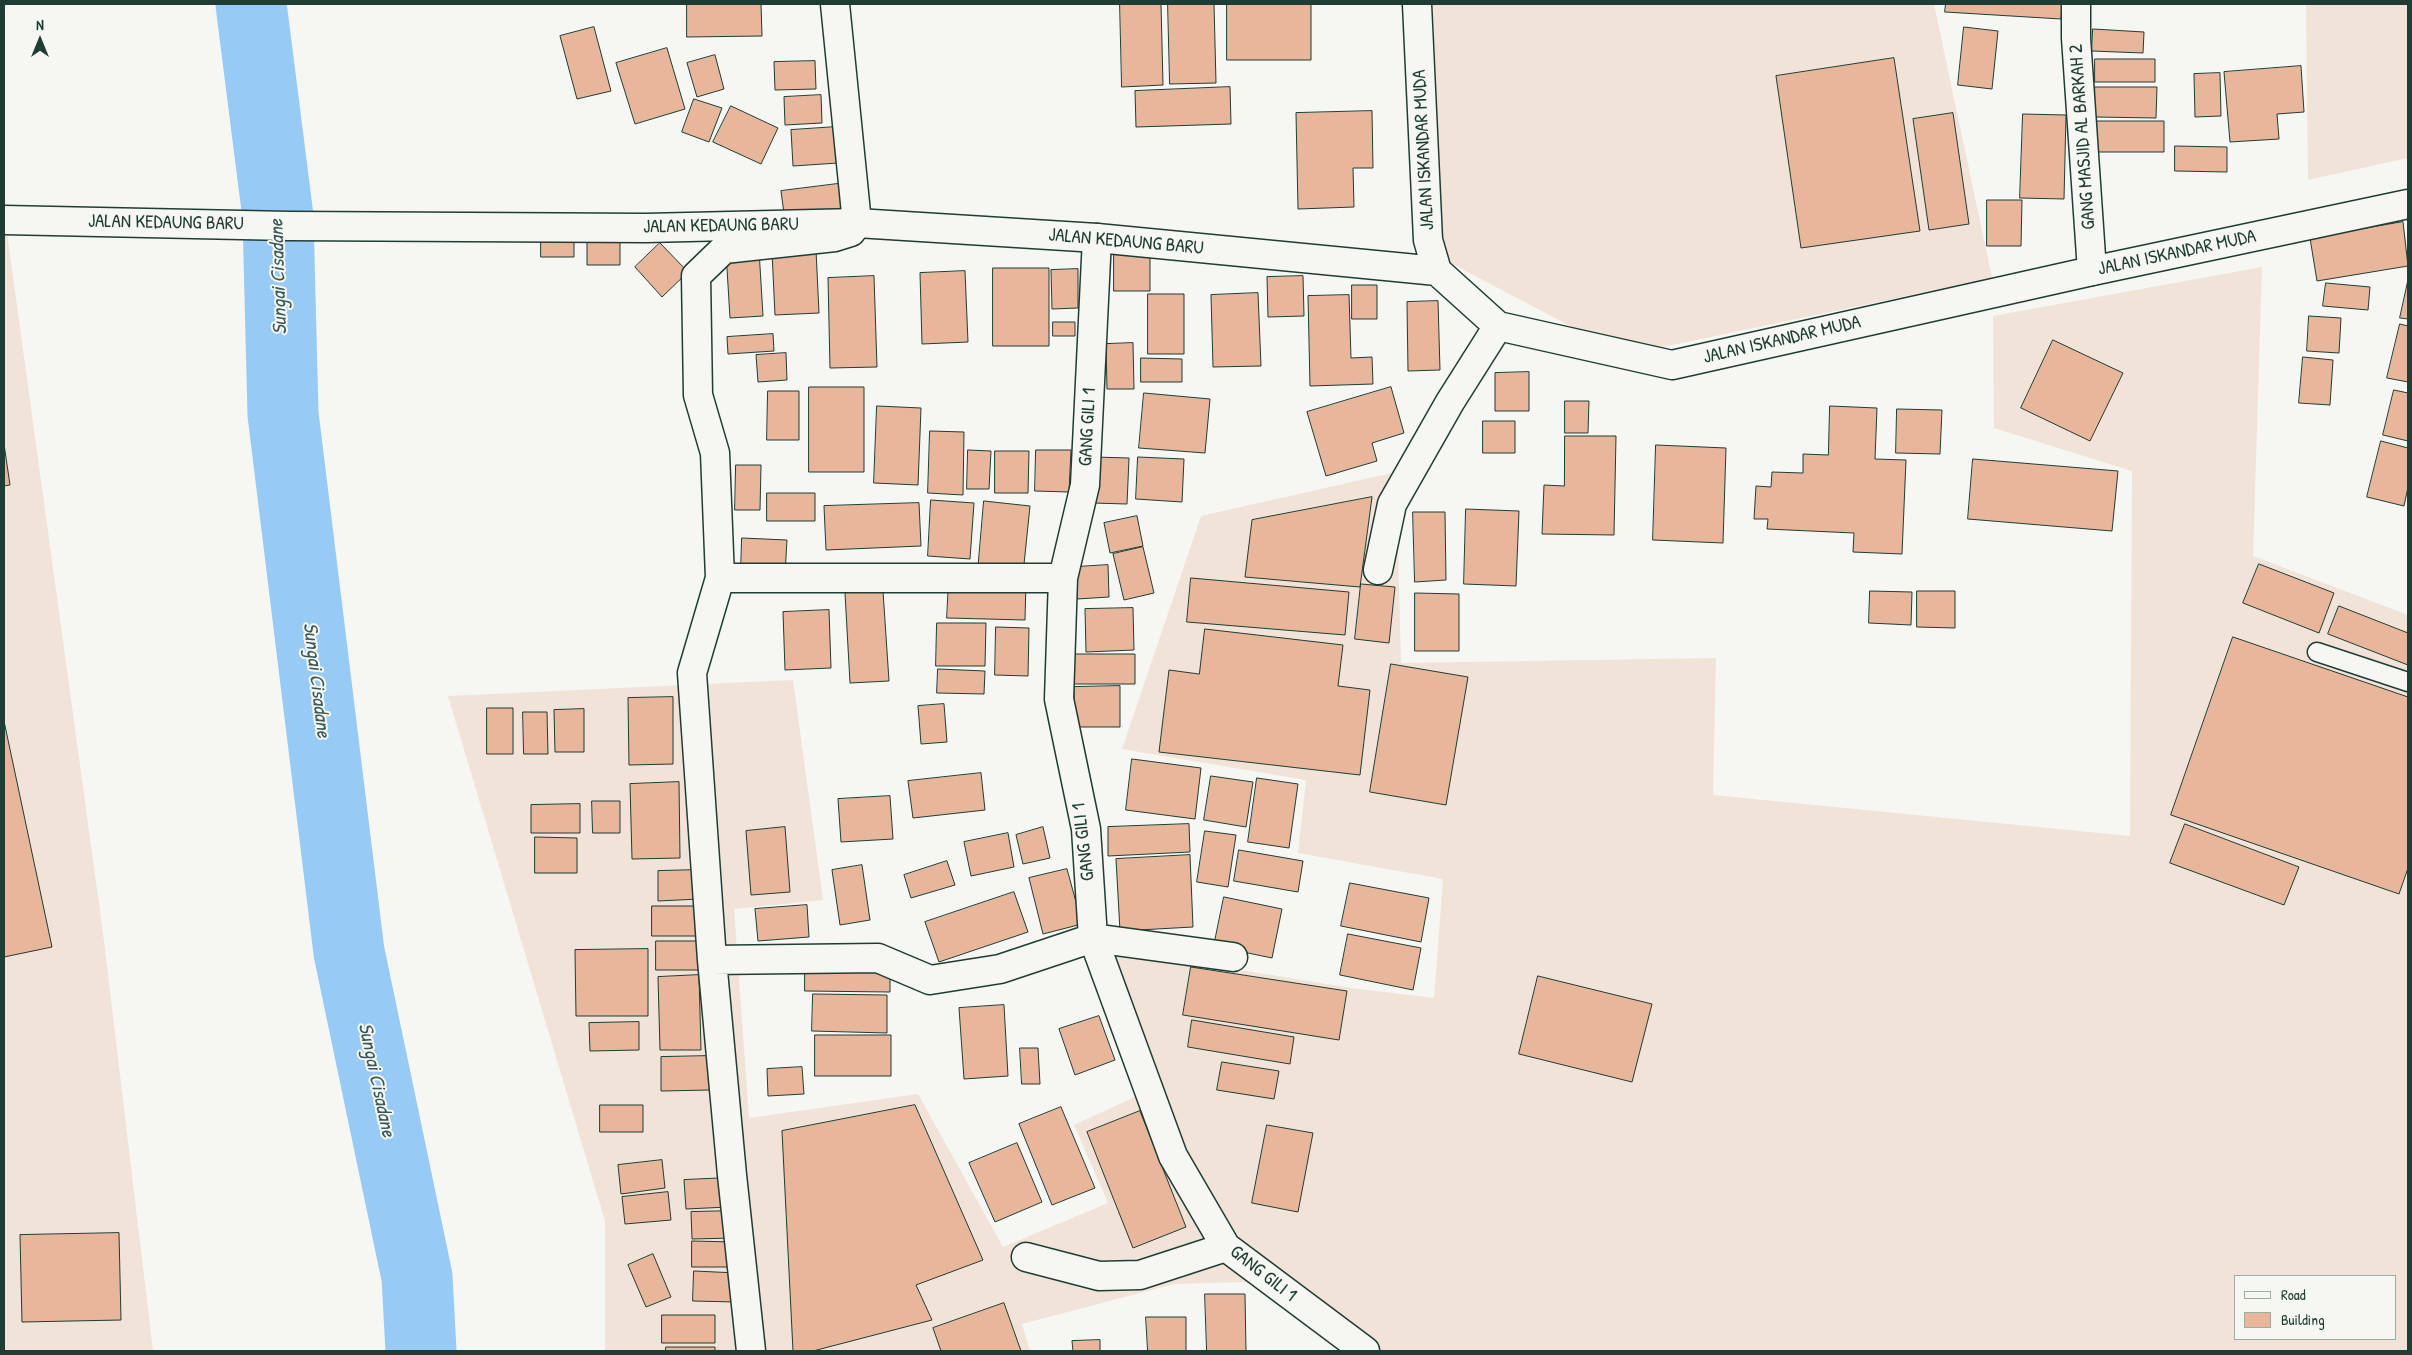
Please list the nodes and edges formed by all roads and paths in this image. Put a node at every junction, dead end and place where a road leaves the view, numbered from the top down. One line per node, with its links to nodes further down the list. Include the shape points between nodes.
1 (835, 4): 6 (street)
2 (1418, 4): 8 (street, JALAN ISKANDAR MUDA, via 1428,240)
3 (2076, 4): 9 (street, GANG MASJID AL BARKAH 2)
4 (2408, 204): 9 (street, JALAN ISKANDAR MUDA)
5 (4, 220): 6 (street, JALAN KEDAUNG BARU, via 646,228)
6 (857, 223): 7 (street, JALAN KEDAUNG BARU); 12 (street, via 851,232 835,237 724,249 696,276 698,395 714,453)
7 (1097, 238): 8 (street, JALAN KEDAUNG BARU); 13 (street, GANG GILI 1, via 1085,485)
8 (1437, 271): 10 (street, JALAN ISKANDAR MUDA)
9 (2092, 271): 10 (street, JALAN ISKANDAR MUDA, via 1672,365)
10 (1498, 326): 11 (street, via 1392,504)
11 (1378, 570)
12 (720, 578): 13 (street); 18 (street, via 692,672)
13 (1063, 578): 16 (street, GANG GILI 1, via 1059,699 1086,829)
14 (2317, 652): 15 (lane)
15 (2408, 682)
16 (1093, 938): 17 (street); 18 (street, via 1000,969 930,980 878,958); 19 (street, GANG GILI 1, via 1173,1156)
17 (1233, 957)
18 (712, 960): 21 (street)
19 (1226, 1247): 20 (street, via 1140,1275 1099,1276); 22 (street, GANG GILI 1)
20 (1026, 1257)
21 (751, 1351)
22 (1365, 1351)

